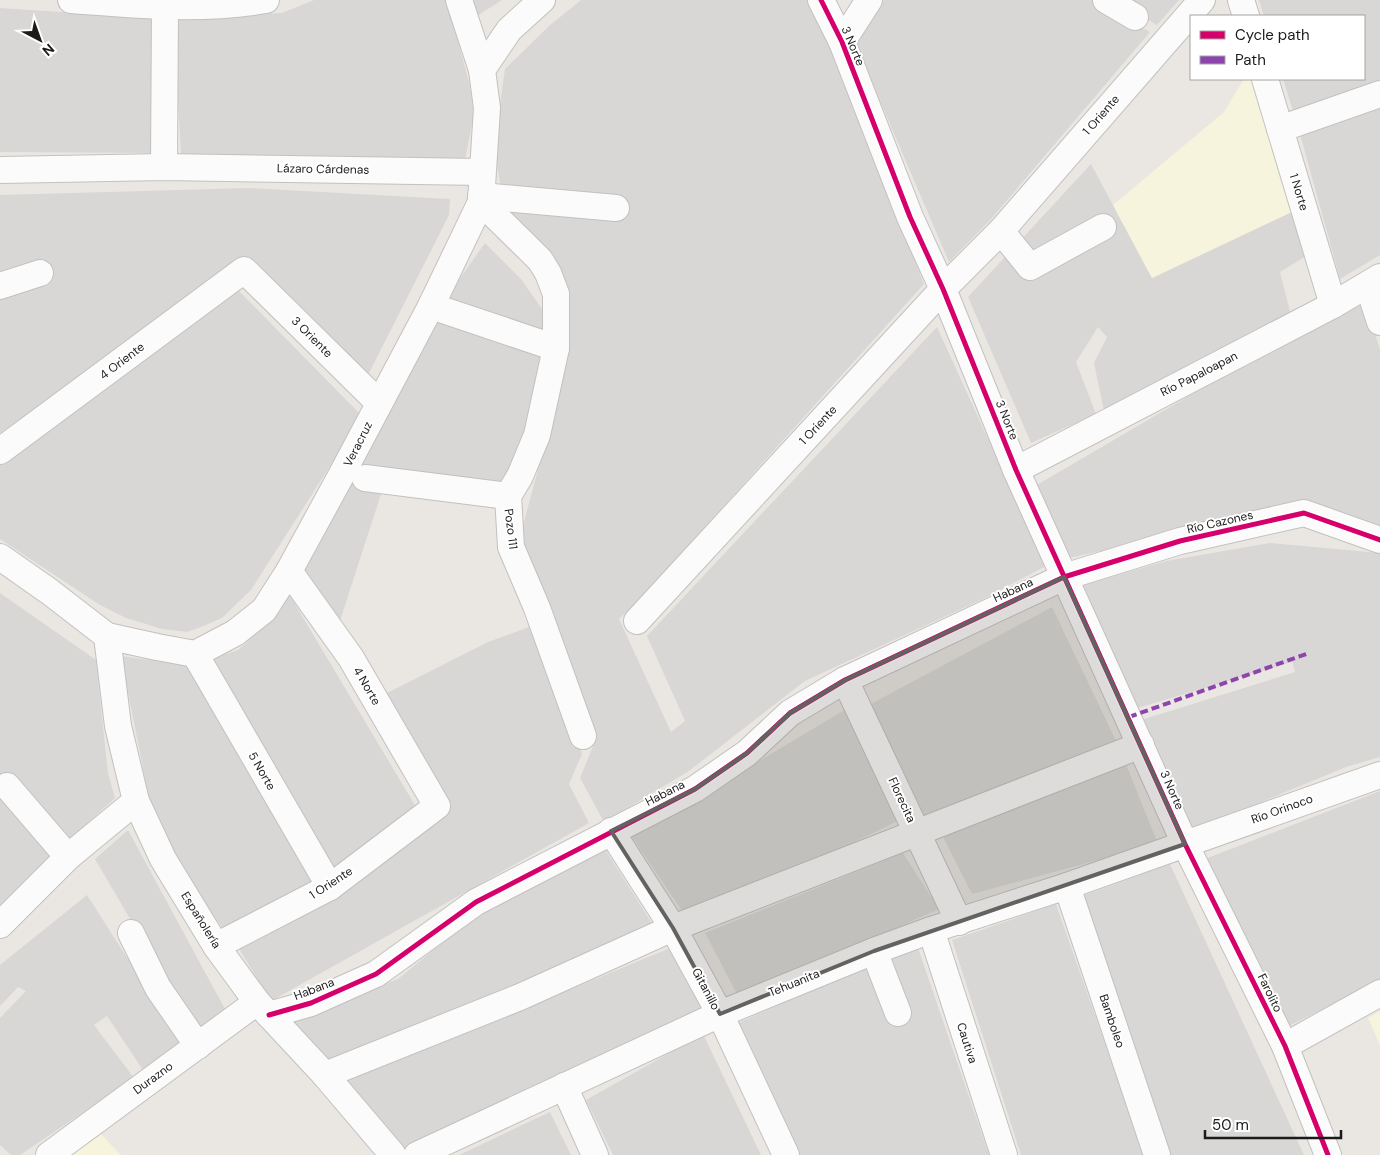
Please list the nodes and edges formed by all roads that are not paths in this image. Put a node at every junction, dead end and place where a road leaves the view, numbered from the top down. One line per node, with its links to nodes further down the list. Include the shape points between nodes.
1 (71, 0): 11 (street)
2 (266, 0): 10 (street, via 235,5)
3 (459, 0): 15 (street, Veracruz)
4 (542, 0): 15 (street, via 509,30)
5 (821, 0): 14 (street, 3 Norte)
6 (869, 0): 14 (street)
7 (1106, 0): 13 (street)
8 (1202, 0): 24 (street, 1 Oriente)
9 (1241, 0): 12 (street)
10 (199, 3): 11 (street)
11 (165, 7): 19 (street)
12 (1246, 15)
13 (1136, 17)
14 (842, 42): 29 (street, 3 Norte, via 910,217)
15 (482, 70): 21 (street, Veracruz, via 487,108)
16 (1264, 80): 18 (street, 1 Norte)
17 (1380, 94): 18 (street)
18 (1280, 129): 30 (street, 1 Norte)
19 (164, 167): 20 (street, Lázaro Cárdenas); 21 (street, Lázaro Cárdenas)
20 (0, 170)
21 (481, 190): 22 (street, Lázaro Cárdenas); 31 (street, Veracruz); 33 (street, Pozo 111, via 548,273 556,294)
22 (616, 208)
23 (1102, 227): 24 (street, via 1030,267)
24 (1001, 231): 29 (street, 1 Oriente)
25 (244, 270): 34 (street, 3 Oriente); 35 (street, 4 Oriente)
26 (40, 272): 28 (street)
27 (1374, 281): 30 (street, Río Papaloapan); 32 (street)
28 (0, 286)
29 (943, 290): 36 (street, 3 Norte); 43 (street, 1 Oriente)
30 (1333, 305): 36 (street, Río Papaloapan)
31 (431, 306): 33 (street); 34 (street, Veracruz)
32 (1380, 322)
33 (556, 348): 38 (street, Pozo 111, via 537,435)
34 (379, 403): 41 (street, Veracruz)
35 (0, 451)
36 (1016, 470): 42 (street, 3 Norte)
37 (365, 478): 38 (street, Veracruz)
38 (508, 496): 47 (street, Pozo 111, via 511,547)
39 (1380, 540): 42 (street, Río Cazones, via 1304,513 1180,541)
40 (0, 557): 44 (street)
41 (289, 571): 45 (street, Veracruz, via 264,610 235,633); 52 (street, 4 Norte, via 351,658)
42 (1064, 577): 46 (street, Habana); 48 (street, 3 Norte)
43 (637, 621)
44 (107, 636): 45 (street); 51 (street, Españolería, via 118,726)
45 (194, 654): 58 (street, 5 Norte)
46 (845, 680): 53 (street, Habana, via 790,713 747,753 695,789); 54 (street, Florecita)
47 (584, 736)
48 (1141, 745): 54 (street); 55 (street, 3 Norte)
49 (1380, 774): 55 (street, Río Orinoco)
50 (7, 786): 56 (street)
51 (136, 801): 56 (street); 64 (street, Españolería, via 163,859)
52 (437, 806): 58 (street, 1 Oriente)
53 (612, 831): 61 (street, Gitanillo); 67 (street, Habana, via 476,902 376,974 311,1002)
54 (917, 832): 59 (street, Florecita); 61 (street)
55 (1185, 844): 57 (street, Tehuanita); 71 (street, Farolito)
56 (68, 857): 60 (street)
57 (1067, 886): 59 (street, Tehuanita); 80 (street, Bamboleo)
58 (330, 887): 64 (street, 1 Oriente)
59 (958, 922): 62 (street, Tehuanita)
60 (0, 926)
61 (673, 928): 69 (street, Gitanillo); 72 (street, via 520,997)
62 (931, 930): 65 (street, Tehuanita); 79 (street, Cautiva)
63 (131, 933): 70 (street, via 158,988)
64 (216, 946): 67 (street, Españolería)
65 (874, 950): 68 (street); 69 (street, Tehuanita)
66 (1380, 993): 71 (street)
67 (263, 1009): 70 (street, Durazno); 72 (street, Españolería)
68 (898, 1013)
69 (720, 1014): 73 (street, Tehuanita); 78 (street, Gitanillo)
70 (198, 1046): 74 (street, Durazno)
71 (1285, 1046): 81 (street, Farolito)
72 (325, 1075): 75 (street, Españolería)
73 (564, 1086): 76 (street, Tehuanita); 77 (street)
74 (49, 1155)
75 (393, 1155)
76 (417, 1155)
77 (595, 1155)
78 (786, 1155)
79 (1004, 1155)
80 (1157, 1155)
81 (1328, 1155)

